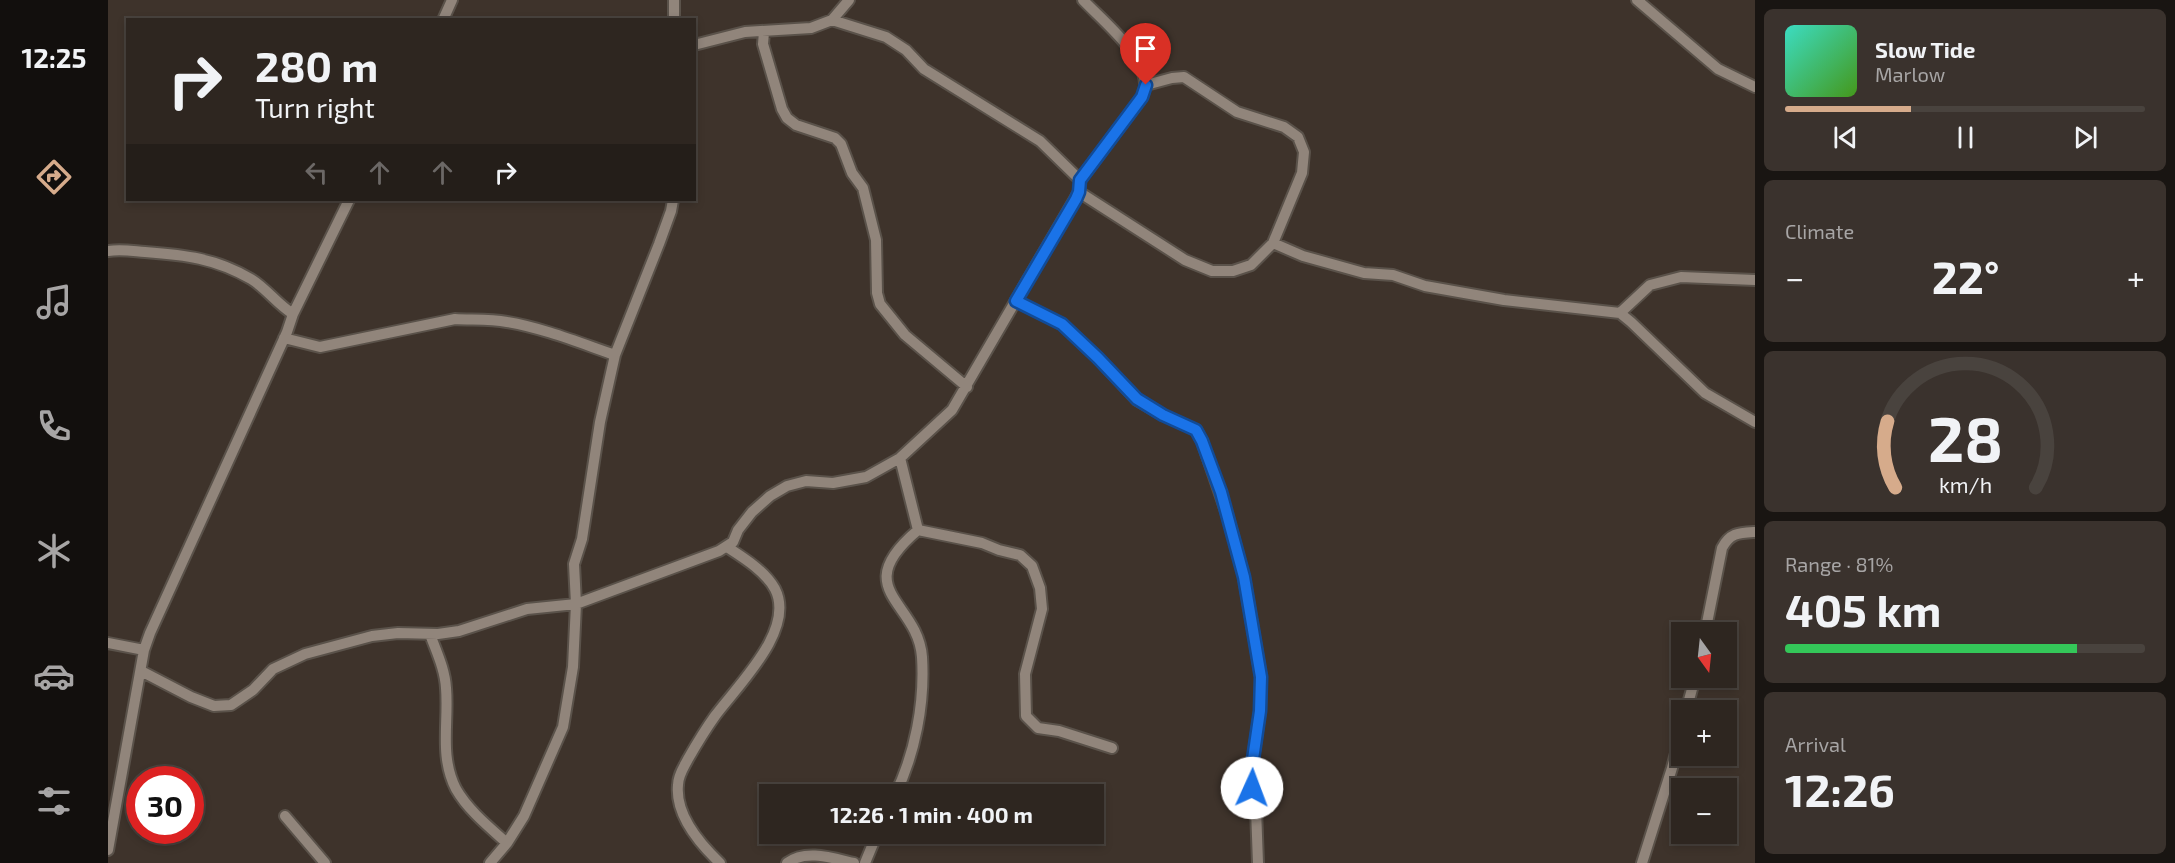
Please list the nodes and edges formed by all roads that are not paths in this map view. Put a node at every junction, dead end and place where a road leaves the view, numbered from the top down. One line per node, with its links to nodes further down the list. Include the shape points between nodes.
1 (452, 0): 6 (street)
2 (674, 0): 7 (street)
3 (849, 0): 8 (street)
4 (1083, 0): 11 (street, via 1133,53)
5 (1637, 0): 12 (street, via 1718,69)
6 (444, 18)
7 (674, 18)
8 (832, 20): 9 (street, via 811,28); 13 (street, via 886,37 924,69 1040,141)
9 (764, 32): 10 (street, via 746,32); 25 (street, via 763,44 787,118 835,138 862,188 876,240 880,304 905,335)
10 (696, 44)
11 (1146, 85): 13 (street, via 1142,97); 17 (street, via 1184,77 1237,112 1284,127 1298,137 1304,152 1302,173)
12 (1755, 87)
13 (1080, 180): 14 (street)
14 (1079, 192): 17 (street, via 1185,260 1212,271 1233,272 1251,265); 20 (street)
15 (349, 201): 22 (street)
16 (673, 201): 24 (street)
17 (1273, 243): 21 (street, via 1354,271 1393,275 1425,286 1504,300)
18 (108, 251): 22 (street, via 182,255 223,264 253,280)
19 (1755, 280): 21 (street, via 1681,277 1650,285)
20 (1016, 301): 25 (street); 50 (street, via 1062,324 1137,399 1196,430 1202,441 1244,577 1261,677 1251,773)
21 (1620, 313): 26 (street, via 1705,393)
22 (293, 314): 23 (street)
23 (284, 338): 24 (street, via 320,347 466,319 506,322); 35 (street)
24 (615, 355): 31 (street, via 582,539 574,564)
25 (967, 387): 27 (street, via 952,410)
26 (1755, 422)
27 (900, 458): 28 (street); 30 (street, via 866,477 787,486 752,512)
28 (918, 530): 37 (street, via 1020,555 1032,566 1042,609 1026,674 1026,716 1038,728); 39 (street, via 890,564 886,586 915,632 922,655 916,733)
29 (1755, 532): 32 (street, via 1735,533 1722,548)
30 (727, 547): 31 (street); 46 (street, via 752,563 774,588 780,612 774,634 752,670 714,717 678,782 690,829)
31 (576, 603): 33 (street, via 527,609 459,631); 41 (street, via 573,667 563,727 524,816)
32 (1707, 622)
33 (430, 634): 36 (street, via 372,636 304,654 273,669 231,705 214,706); 41 (street, via 446,687 448,771 470,807)
34 (108, 643): 35 (street)
35 (144, 651): 36 (street)
36 (141, 670): 43 (street)
37 (1112, 748)
38 (1673, 766): 51 (street)
39 (900, 784)
40 (285, 816): 44 (street)
41 (507, 843): 45 (street)
42 (873, 844): 49 (street)
43 (108, 850)
44 (325, 863)
45 (490, 863)
46 (720, 863)
47 (787, 863): 48 (street, via 802,855)
48 (855, 863)
49 (866, 863)
50 (1258, 863)
51 (1642, 863)

